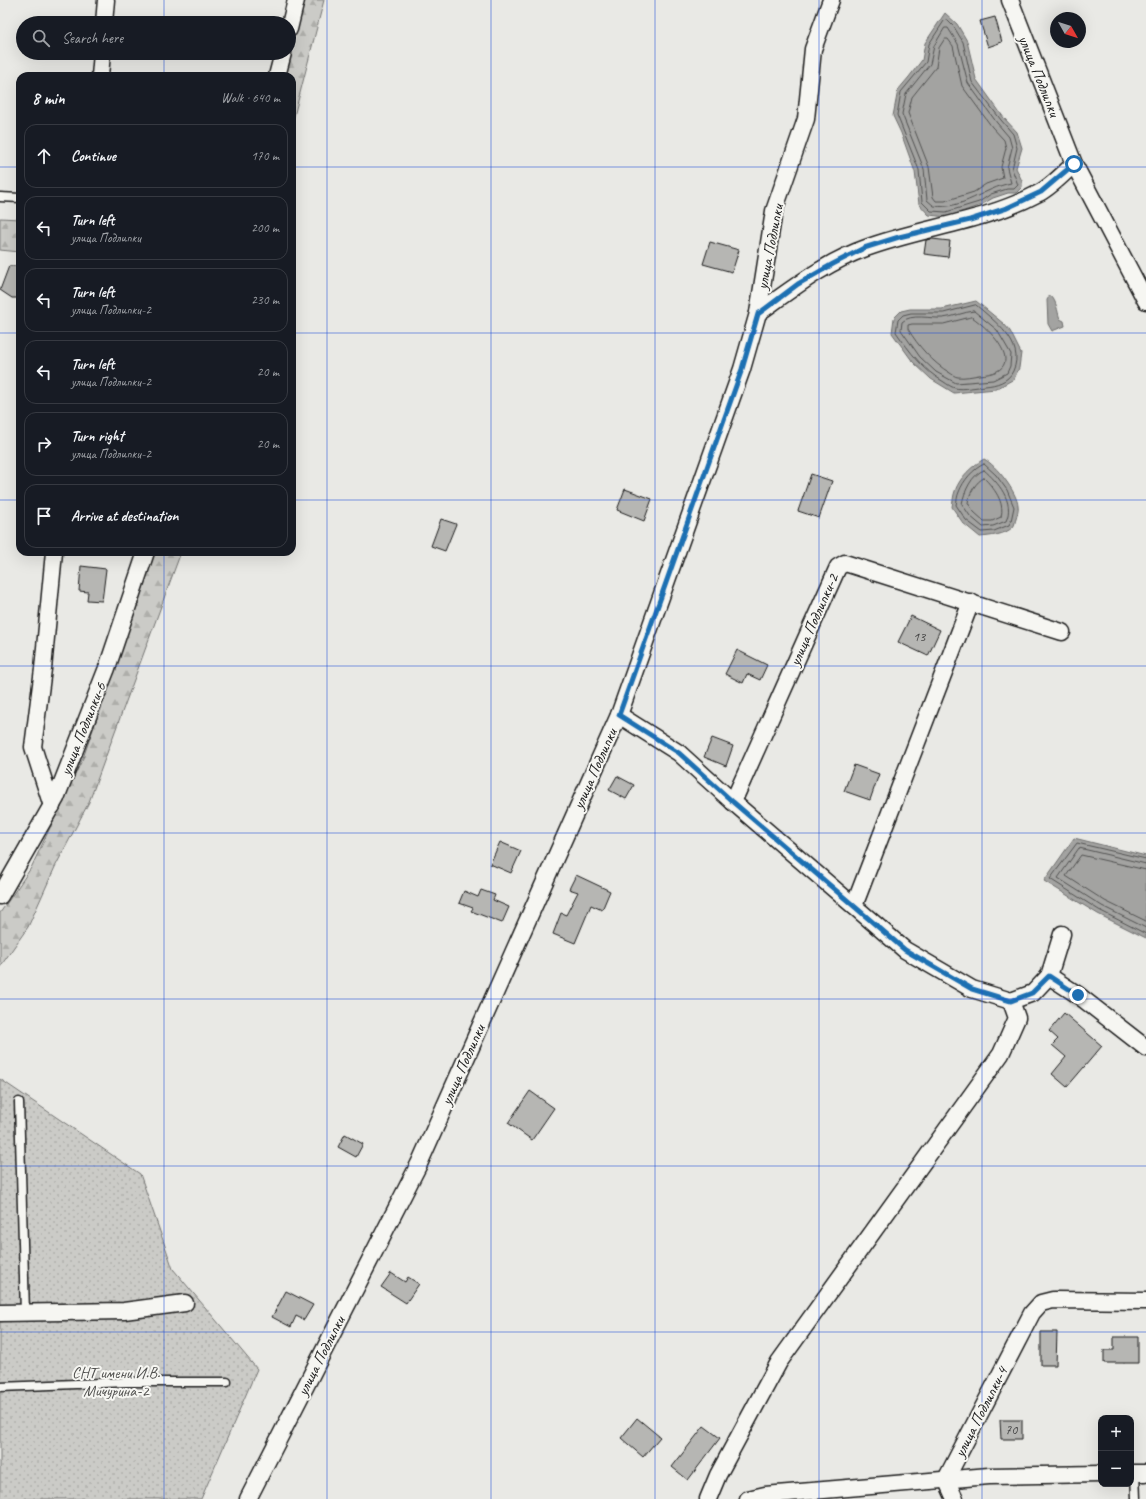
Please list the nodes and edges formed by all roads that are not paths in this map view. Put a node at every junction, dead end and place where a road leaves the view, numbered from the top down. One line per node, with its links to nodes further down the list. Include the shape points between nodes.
1 (106, 0): 5 (street)
2 (296, 0): 6 (street)
3 (831, 0): 15 (street, улица Подлипки, via 813,48 806,119 774,211)
4 (1010, 0): 11 (street, улица Подлипки)
5 (105, 16)
6 (292, 16)
7 (101, 60): 9 (street)
8 (281, 60): 10 (street)
9 (100, 72)
10 (278, 72)
11 (1074, 164): 14 (street, улица Подлипки); 15 (street, via 1041,192 1007,208 864,248 798,284)
12 (0, 197): 13 (lane)
13 (16, 198)
14 (1146, 301)
15 (758, 314): 20 (street, улица Подлипки, via 742,369)
16 (54, 556): 22 (street, via 44,669 32,747)
17 (145, 556): 22 (street, улица Подлипки-6, via 107,668)
18 (971, 602): 19 (street, улица Подлипки-2); 21 (street, улица Подлипки-2, via 845,563 838,567); 24 (street)
19 (1062, 632)
20 (619, 715): 21 (street, via 679,753); 40 (street, улица Подлипки, via 419,1164)
21 (733, 802): 24 (street)
22 (52, 806): 23 (street, улица Подлипки-6)
23 (0, 896)
24 (854, 906): 27 (street, via 905,950 972,989)
25 (1062, 934): 26 (street)
26 (1049, 976): 27 (street, via 1032,993); 28 (street, via 1078,995)
27 (1011, 1001): 41 (street, via 1017,1018 1001,1054 779,1362 718,1475)
28 (1146, 1048)
29 (19, 1102): 33 (lane)
30 (1146, 1301): 38 (street, улица Подлипки-4, via 1053,1300 1041,1303 1032,1313)
31 (184, 1303): 33 (street, via 124,1311)
32 (0, 1313): 33 (street)
33 (25, 1313)
34 (227, 1382): 35 (lane, via 127,1382)
35 (0, 1388)
36 (1137, 1473): 44 (lane)
37 (1098, 1474): 38 (street, улица Подлипки-4, via 988,1476)
38 (946, 1480): 39 (street); 43 (street)
39 (831, 1494): 42 (street, via 765,1495)
40 (248, 1499)
41 (708, 1499)
42 (748, 1499)
43 (955, 1499)
44 (1136, 1499)

